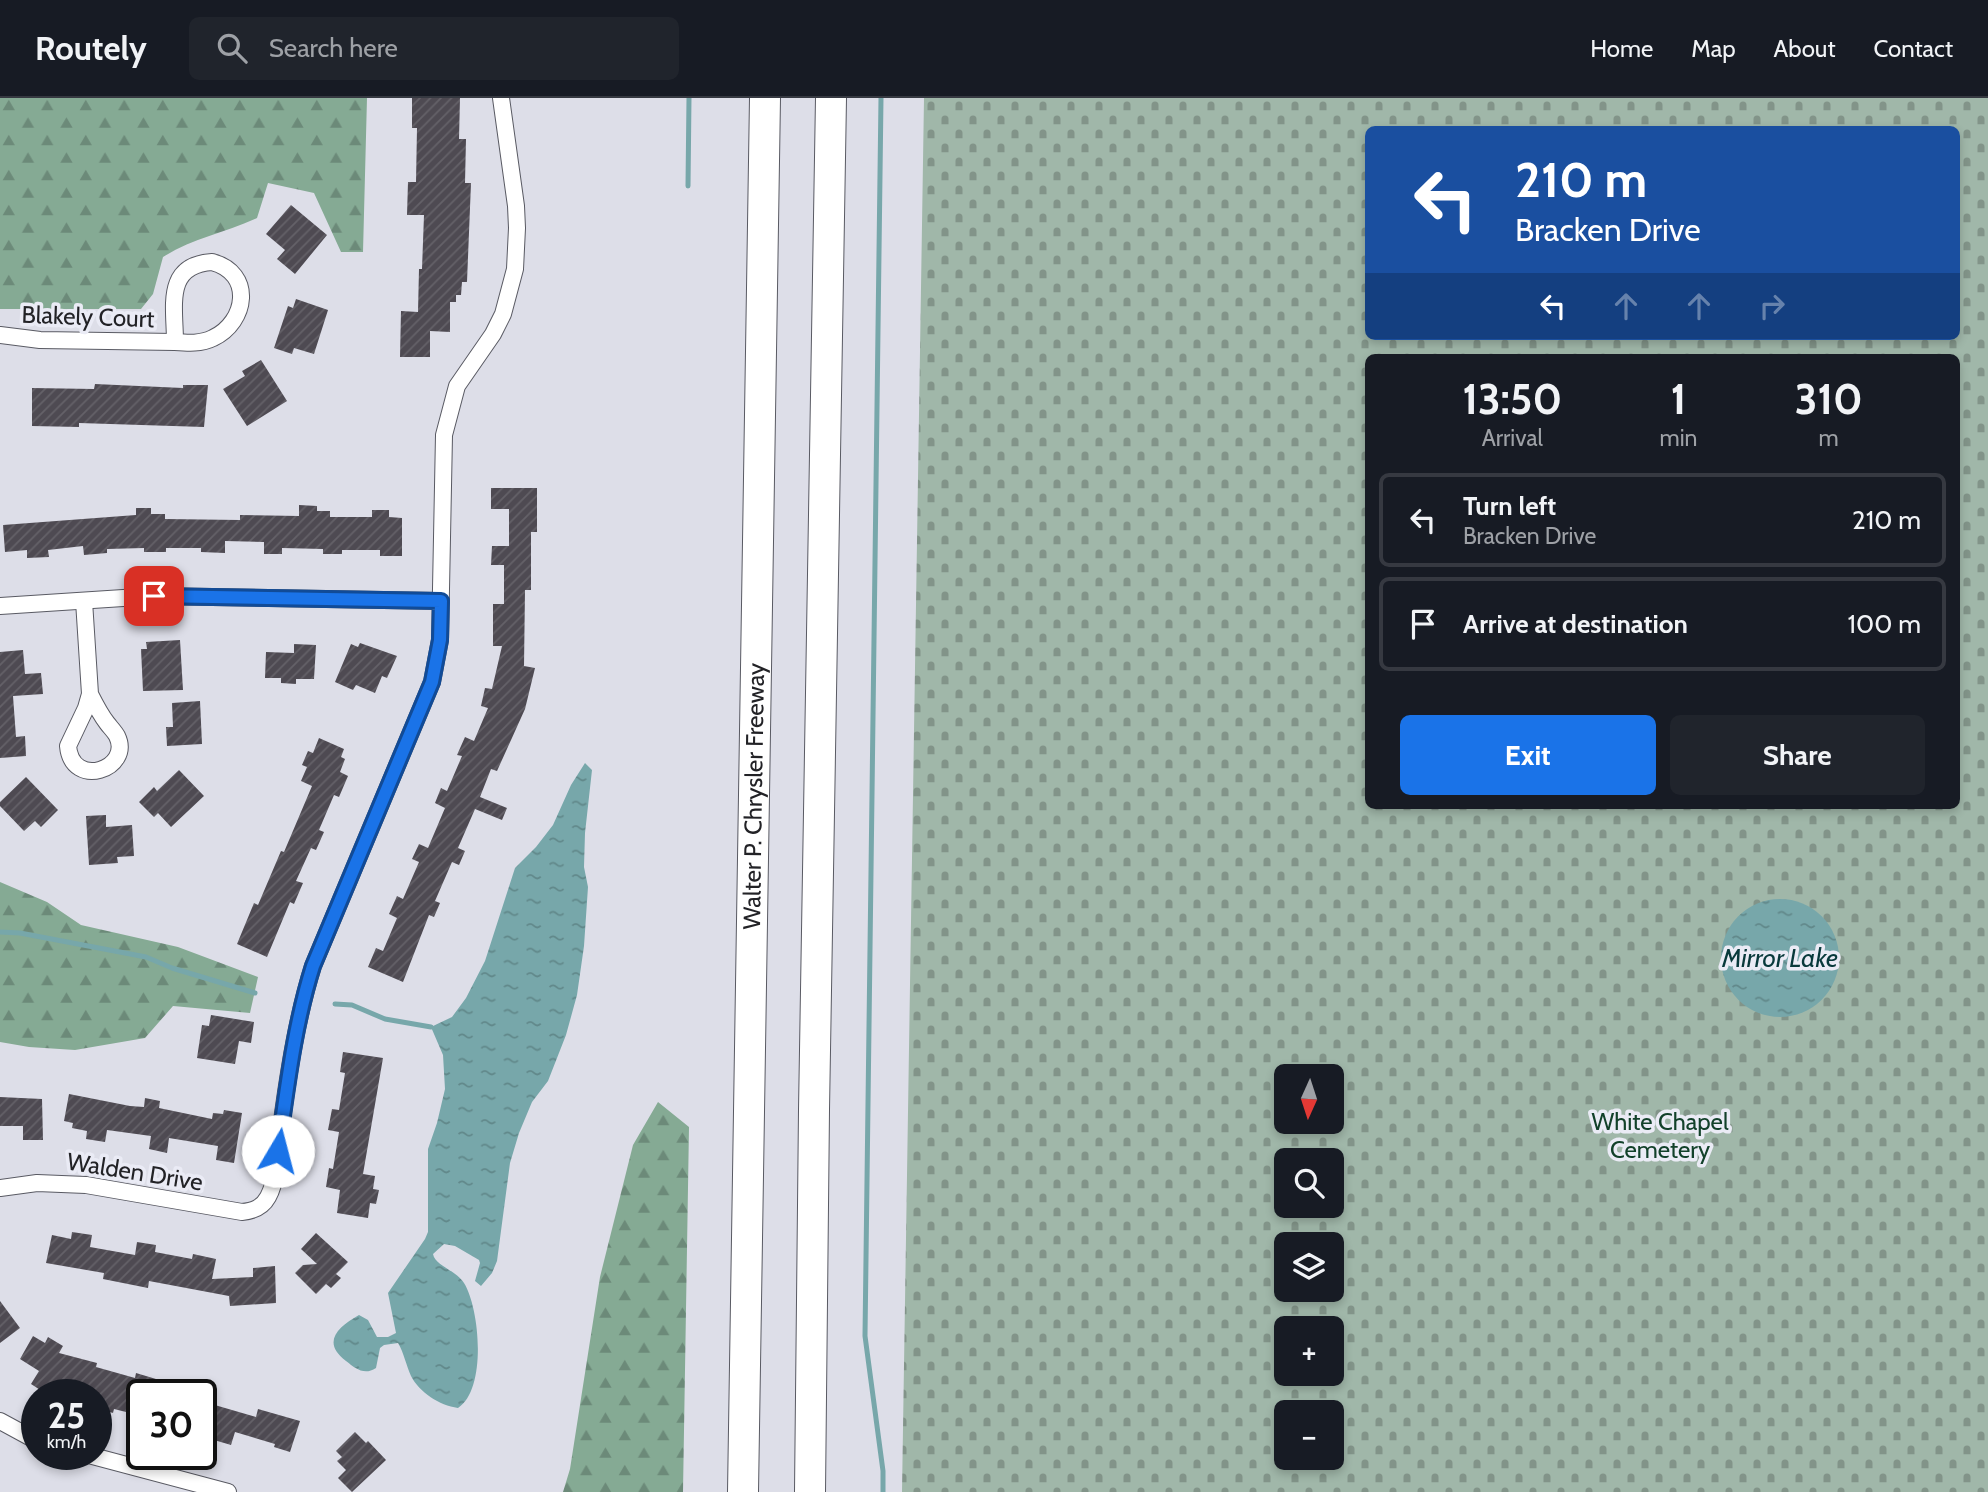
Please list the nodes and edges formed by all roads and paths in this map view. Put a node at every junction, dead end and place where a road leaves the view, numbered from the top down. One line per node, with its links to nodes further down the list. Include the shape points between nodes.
1 (501, 98): 7 (street, via 516,206 515,269 494,334 457,386 444,435)
2 (765, 98): 15 (highway, Walter P. Chrysler Freeway)
3 (831, 98): 16 (highway)
4 (0, 335): 5 (street, Blakely Court, via 40,341)
5 (175, 342): 5 (street, Blakely Court, via 210,340 230,325 242,290 233,271 212,262 189,267 180,275)
6 (84, 601): 7 (street, via 154,596); 8 (street); 9 (street)
7 (441, 601): 10 (street, Walden Drive, via 432,682 305,992 275,1175 262,1206 242,1212 61,1183)
8 (0, 606)
9 (90, 694): 9 (street, via 69,740 68,754 85,771 98,771 112,764 119,744)
10 (0, 1188)
11 (0, 1421): 12 (street)
12 (21, 1432)
13 (112, 1461): 14 (street)
14 (229, 1492)
15 (744, 1492)
16 (810, 1492)

